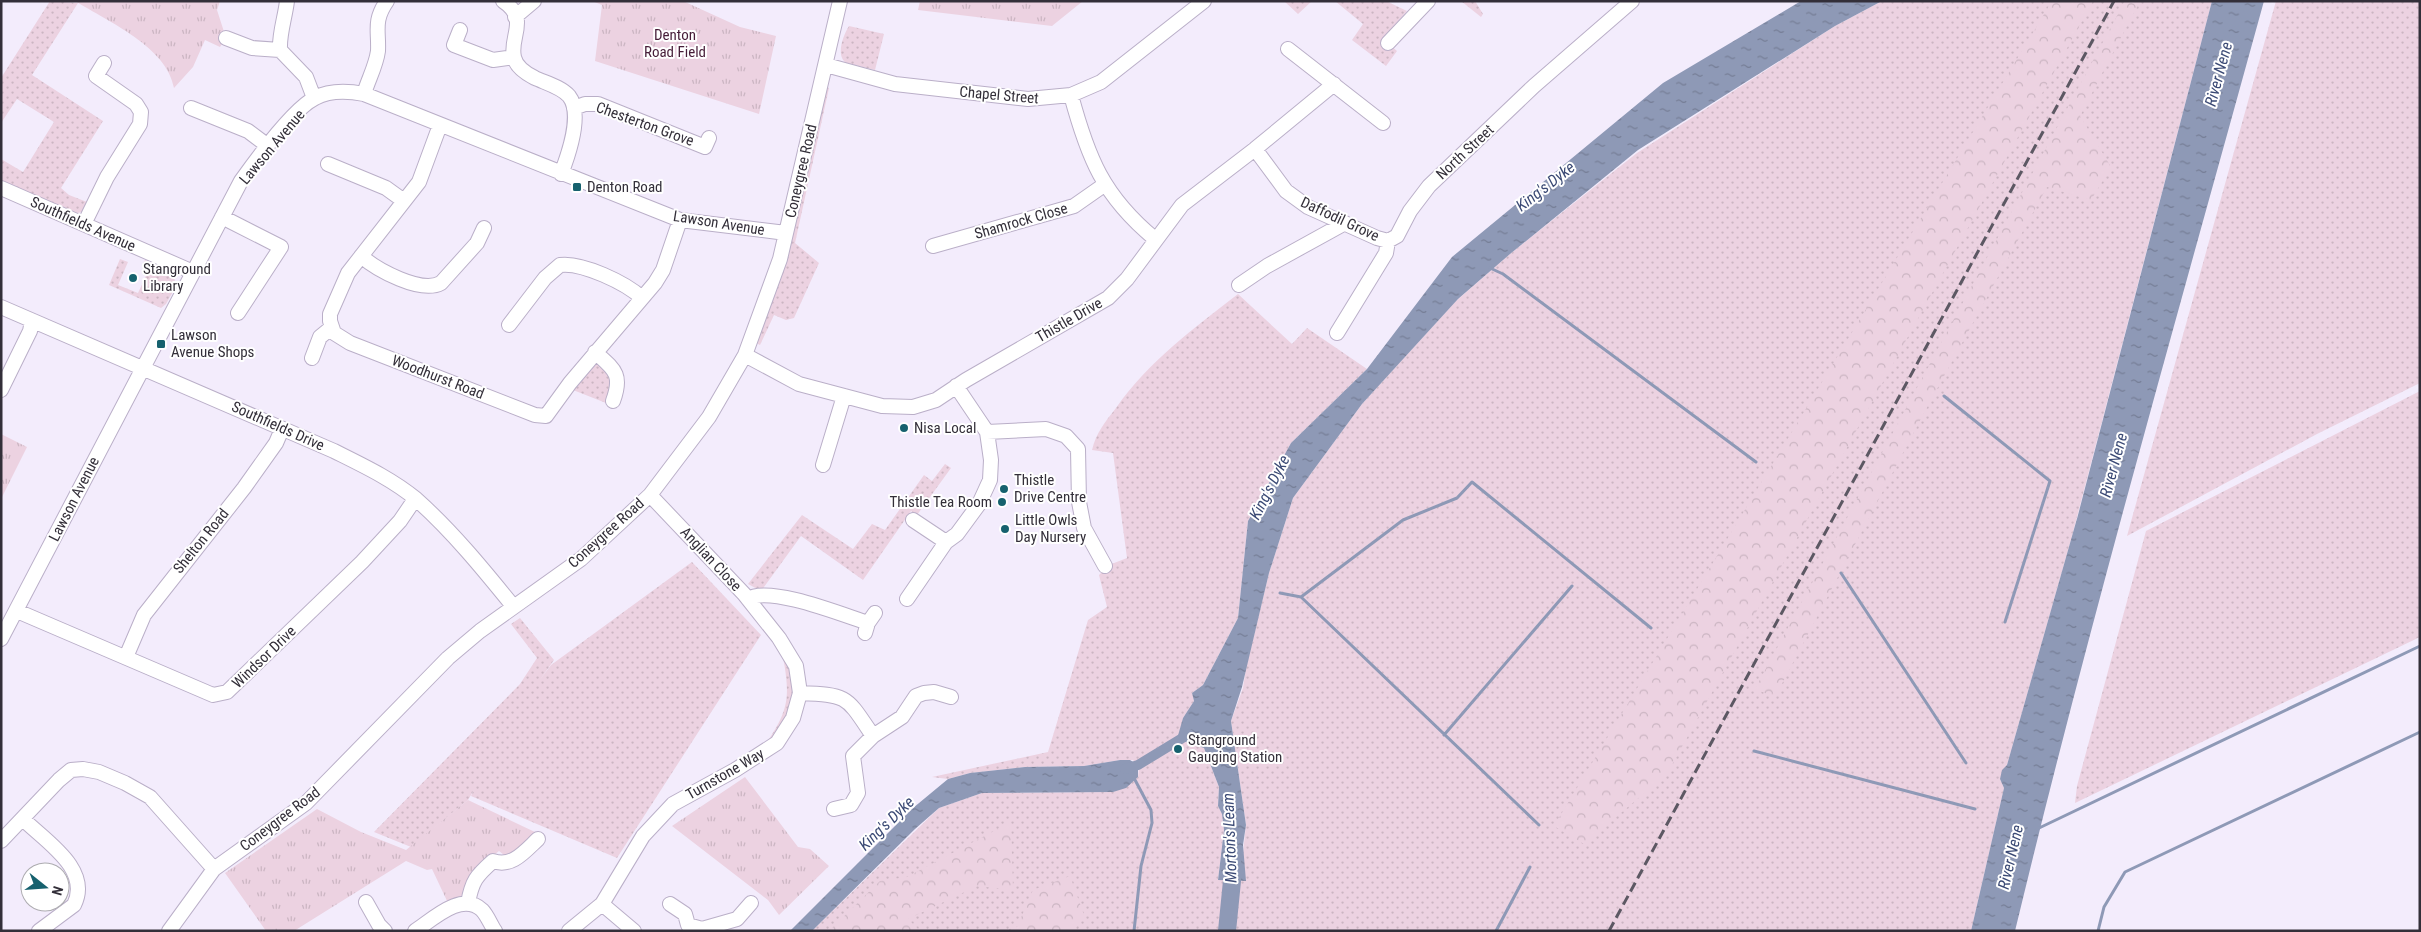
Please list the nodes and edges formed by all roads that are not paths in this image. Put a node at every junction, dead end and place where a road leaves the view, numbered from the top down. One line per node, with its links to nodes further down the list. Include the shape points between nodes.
1 (287, 1): 14 (street, via 279,38)
2 (387, 1): 19 (street, via 378,18 378,50)
3 (503, 1): 9 (street)
4 (534, 1): 9 (street)
5 (840, 1): 17 (street, Coneygree Road)
6 (1204, 1): 20 (street, Chapel Street, via 1101,82)
7 (1428, 1): 12 (street)
8 (1632, 1): 41 (street, North Street, via 1429,186 1410,211 1397,236)
9 (515, 17): 15 (street, via 518,26)
10 (460, 30): 15 (street, via 454,45 493,60)
11 (226, 38): 14 (street, via 252,48)
12 (1388, 43)
13 (1288, 48): 18 (street)
14 (280, 50): 21 (street, via 306,77)
15 (514, 57): 23 (street, via 528,75 562,90)
16 (104, 63): 37 (street, via 96,76 136,104 141,112 140,124)
17 (826, 66): 20 (street, Chapel Street, via 895,84 1028,99); 39 (street, Coneygree Road)
18 (1334, 84): 24 (street); 28 (street, Thistle Drive)
19 (364, 94): 21 (street, Lawson Avenue, via 332,92); 25 (street, Lawson Avenue)
20 (1071, 95): 31 (street, via 1084,142)
21 (314, 98): 27 (street, Lawson Avenue)
22 (191, 108): 27 (street, via 248,131)
23 (574, 108): 26 (street, Chesterton Grove, via 598,104 706,147); 30 (street, via 572,141)
24 (1383, 122)
25 (440, 124): 30 (street, Lawson Avenue); 33 (street, via 419,182)
26 (709, 138)
27 (268, 146): 34 (street, Lawson Avenue, via 241,181)
28 (1255, 149): 36 (street, Daffodil Grove, via 1286,192 1308,207); 40 (street, Thistle Drive, via 1182,205)
29 (328, 164): 33 (street, via 346,164)
30 (561, 174): 35 (street, Lawson Avenue)
31 (1104, 186): 40 (street); 42 (street, Shamrock Close, via 1074,206)
32 (1, 188): 37 (street, Southfields Avenue)
33 (404, 201): 43 (street)
34 (222, 218): 44 (street, Lawson Avenue); 48 (street, via 281,247)
35 (680, 220): 39 (street, Lawson Avenue); 46 (street, Woodhurst Road, via 663,270)
36 (1346, 223): 41 (street, Daffodil Grove); 45 (street)
37 (84, 224): 44 (street, Southfields Avenue)
38 (484, 228): 43 (street, via 477,243 435,287 425,287 374,267)
39 (786, 233): 54 (street, Coneygree Road, via 772,284)
40 (1155, 239): 57 (street, Thistle Drive, via 1127,279 1108,298)
41 (1388, 241): 52 (street, North Street, via 1386,253)
42 (933, 246)
43 (361, 256): 51 (street, via 348,273 330,314)
44 (193, 272): 56 (street, Lawson Avenue)
45 (1239, 285)
46 (642, 298): 50 (street, via 633,289 597,273 574,265 560,265 545,278); 53 (street, Woodhurst Road)
47 (1, 307): 49 (street, Southfields Drive)
48 (238, 312)
49 (32, 321): 56 (street, Southfields Drive); 58 (street)
50 (509, 325)
51 (332, 328): 53 (street, Woodhurst Road, via 334,333 350,343 535,415 546,416); 55 (street, via 320,337)
52 (1337, 333)
53 (595, 352): 60 (street, via 617,374)
54 (745, 355): 59 (street, Thistle Drive, via 799,384); 64 (street, Coneygree Road, via 709,417)
55 (312, 358)
56 (143, 367): 61 (street, Southfields Drive); 72 (street, Lawson Avenue)
57 (956, 386): 59 (street, Thistle Drive, via 936,400 913,406 882,406); 62 (street)
58 (1, 390)
59 (844, 396): 63 (street)
60 (613, 401)
61 (282, 428): 65 (street, Southfields Drive, via 369,469); 75 (street, Shelton Road, via 276,444 244,488 144,615)
62 (987, 432): 67 (street, via 990,480 979,504 957,534); 68 (street, via 1046,429 1066,436 1078,449 1084,528)
63 (823, 466)
64 (650, 495): 69 (street, Anglian Close); 71 (street, Coneygree Road, via 581,559)
65 (415, 499): 71 (street, Southfields Drive, via 467,551); 75 (street, Windsor Drive, via 400,521 362,562 227,692 213,695)
66 (913, 520): 67 (street)
67 (946, 542): 70 (street)
68 (1105, 566)
69 (748, 599): 73 (street, Anglian Close, via 754,595 779,596); 76 (street, Turnstone Way, via 796,666)
70 (907, 599)
71 (513, 606): 83 (street, Coneygree Road, via 448,658 311,798)
72 (17, 611): 74 (street, Lawson Avenue); 75 (street, Windsor Drive)
73 (869, 623)
74 (1, 638)
75 (126, 657)
76 (800, 693): 78 (street, via 835,695 845,699); 87 (street, Turnstone Way, via 793,718 777,743 673,804 643,836)
77 (951, 698): 78 (street, via 924,692 916,696 902,717)
78 (873, 736): 79 (street, via 853,756 858,792 851,805)
79 (834, 809)
80 (23, 819): 82 (street); 83 (street, via 71,770 99,772 150,797); 91 (street, via 67,861 78,884 74,905)
81 (538, 839): 85 (street, via 514,861 502,864 493,861 477,875)
82 (1, 841)
83 (214, 868): 92 (street, Coneygree Road)
84 (366, 902): 90 (street)
85 (468, 903): 93 (street, via 456,904); 94 (street, via 482,910)
86 (751, 903): 89 (street, via 737,920 702,929)
87 (602, 904): 95 (street, Turnstone Way); 96 (street)
88 (670, 904): 89 (street, via 685,914)
89 (685, 928)
90 (378, 929)
91 (39, 931)
92 (169, 931)
93 (415, 931)
94 (495, 931)
95 (569, 931)
96 (634, 931)

